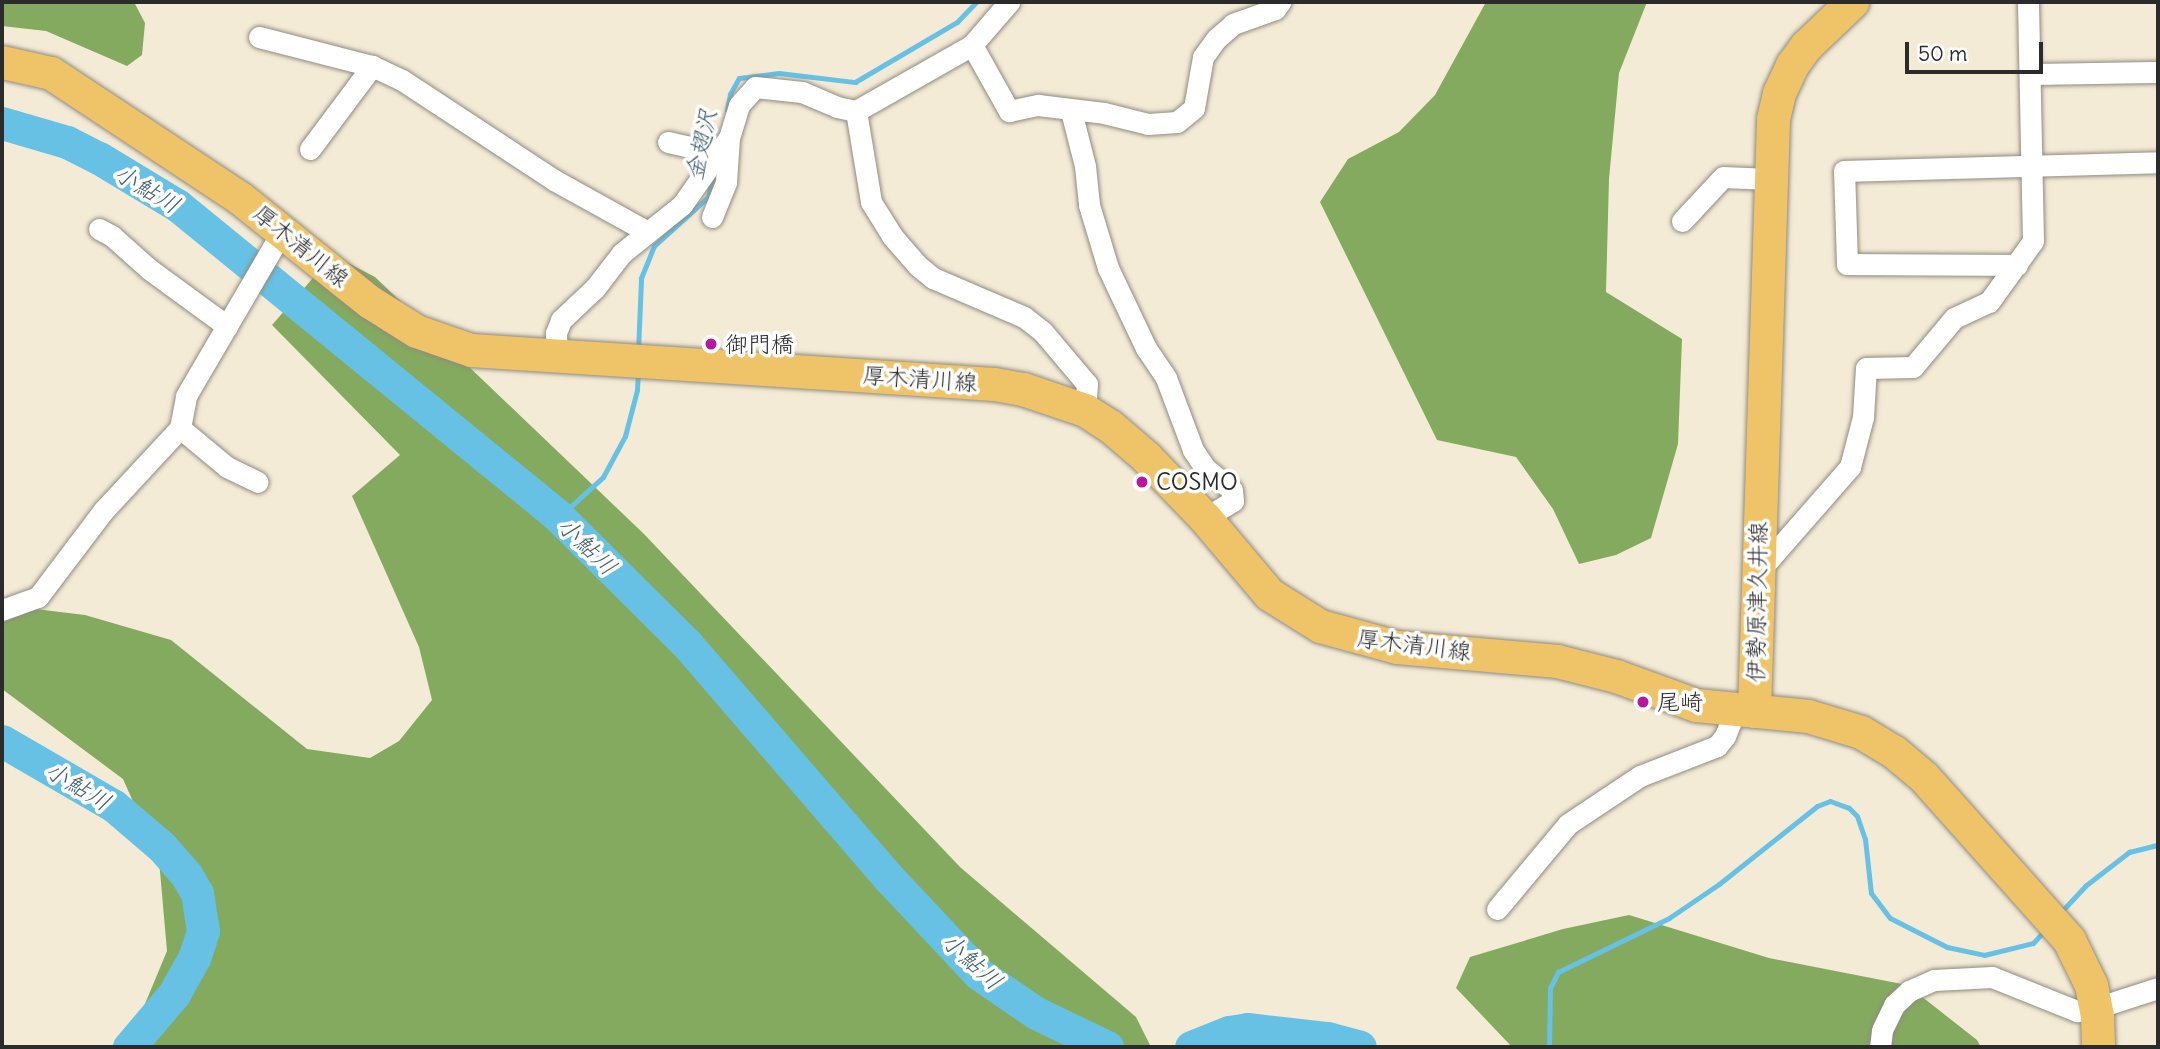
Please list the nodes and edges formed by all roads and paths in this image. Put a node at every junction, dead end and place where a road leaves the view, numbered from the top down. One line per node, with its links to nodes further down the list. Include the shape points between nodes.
1 (1009, 2): 6 (street)
2 (1280, 2): 12 (street, via 1275,9 1233,24 1216,39 1202,57 1194,108 1177,122 1148,124 1104,113)
3 (1852, 2): 18 (main road, 伊勢原津久井線, via 1806,46 1779,93)
4 (2028, 2): 10 (street)
5 (259, 37): 8 (street)
6 (972, 45): 11 (street); 12 (street, via 1009,111 1038,105)
7 (2, 62): 23 (main road, 厚木清川線, via 51,73 240,198)
8 (372, 66): 15 (street); 22 (street, via 402,80 554,180)
9 (2158, 72): 10 (street)
10 (2030, 74): 17 (street)
11 (856, 111): 14 (street, via 802,92 755,87 739,105); 27 (street, via 870,202 892,236 933,278 1024,317 1043,332 1087,384)
12 (1071, 111): 30 (street, via 1089,205 1108,268 1166,379 1193,450 1206,469 1232,490 1233,501)
13 (668, 142): 14 (street)
14 (723, 146): 19 (street, via 726,181); 22 (street, via 682,205)
15 (310, 149)
16 (2158, 162): 17 (street)
17 (2032, 166): 24 (street, via 2033,241); 24 (street, via 1844,171 1847,264)
18 (1769, 179): 20 (street, via 1723,177); 31 (main road, 伊勢原津久井線)
19 (712, 217)
20 (1682, 221)
21 (99, 229): 25 (street, via 149,269)
22 (646, 231): 26 (street, via 561,320 556,332)
23 (275, 243): 25 (street); 26 (main road, 厚木清川線, via 416,331 471,350)
24 (2017, 265): 31 (street, via 1989,302 1954,318 1913,367 1866,368 1863,418 1850,467)
25 (230, 322): 28 (street, via 186,397)
26 (557, 354): 27 (main road, 厚木清川線, via 994,383)
27 (1085, 410): 30 (main road, 厚木清川線, via 1146,457)
28 (180, 428): 29 (street, via 227,467); 32 (street, via 103,511 38,597)
29 (258, 482)
30 (1205, 518): 33 (main road, 厚木清川線, via 1269,594 1340,634 1397,647 1557,661 1616,676 1696,705)
31 (1757, 574): 33 (main road, 伊勢原津久井線)
32 (2, 610)
33 (1745, 711): 34 (street, via 1717,746 1640,776 1568,824); 36 (main road, 伊勢原津久井線, via 1808,716 1844,725 1906,761 2063,934 2087,972)
34 (1497, 909)
35 (2158, 988): 36 (street)
36 (2096, 1008): 37 (street, via 2077,1011 1992,977 1934,980 1909,991 1894,1005); 38 (main road, 伊勢原津久井線)
37 (1880, 1047)
38 (2098, 1047)

